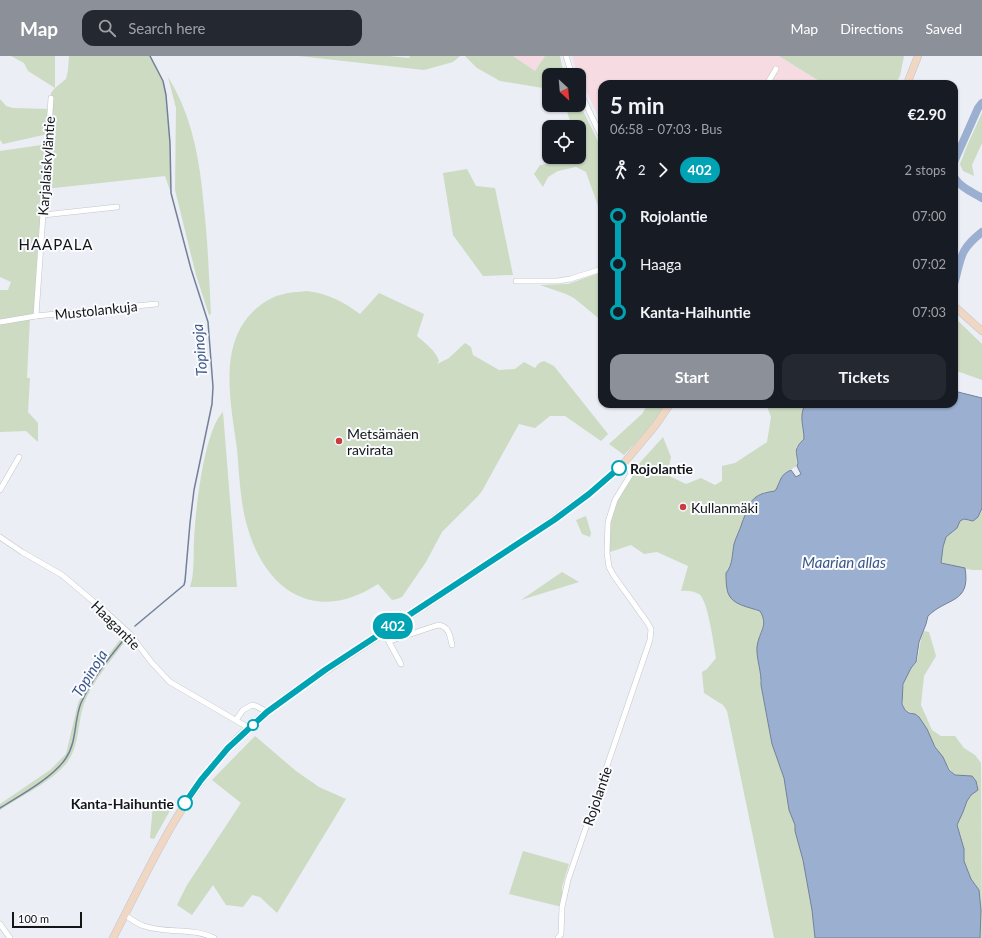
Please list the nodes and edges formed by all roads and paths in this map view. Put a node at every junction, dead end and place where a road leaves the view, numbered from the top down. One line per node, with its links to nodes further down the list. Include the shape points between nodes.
1 (566, 56): 3 (street)
2 (918, 56): 6 (main road)
3 (570, 68)
4 (776, 69): 5 (street)
5 (769, 80)
6 (909, 80)
7 (51, 98): 11 (street, Karjalaiskyläntie)
8 (586, 105): 9 (street)
9 (598, 130)
10 (117, 207): 11 (street)
11 (43, 215): 16 (street, Karjalaiskyläntie)
12 (598, 270): 13 (street, via 558,281)
13 (516, 281)
14 (156, 304): 16 (street, Mustolankuja)
15 (958, 310): 18 (main road)
16 (36, 316): 17 (street)
17 (0, 322)
18 (982, 331)
19 (667, 408): 21 (main road)
20 (19, 457): 22 (street)
21 (624, 463): 24 (main road, via 554,520); 36 (street, Rojolantie, via 631,474 615,500 608,522 607,553 614,576 651,629 650,640 568,880 562,907 561,934)
22 (0, 490)
23 (0, 537): 29 (street, Haagantie, via 62,575 106,612 130,634 170,682)
24 (383, 632): 25 (street); 28 (main road)
25 (388, 640): 26 (street, via 442,626 448,631); 27 (street)
26 (452, 645)
27 (402, 664)
28 (267, 712): 29 (street, via 252,705 243,710); 30 (main road)
29 (236, 720): 30 (street, Haagantie)
30 (249, 728): 31 (main road, via 228,748 185,803 170,826)
31 (125, 915): 34 (main road); 35 (street, via 144,926 184,930)
32 (0, 924): 33 (street)
33 (10, 938)
34 (113, 938)
35 (214, 938)
36 (558, 938)

